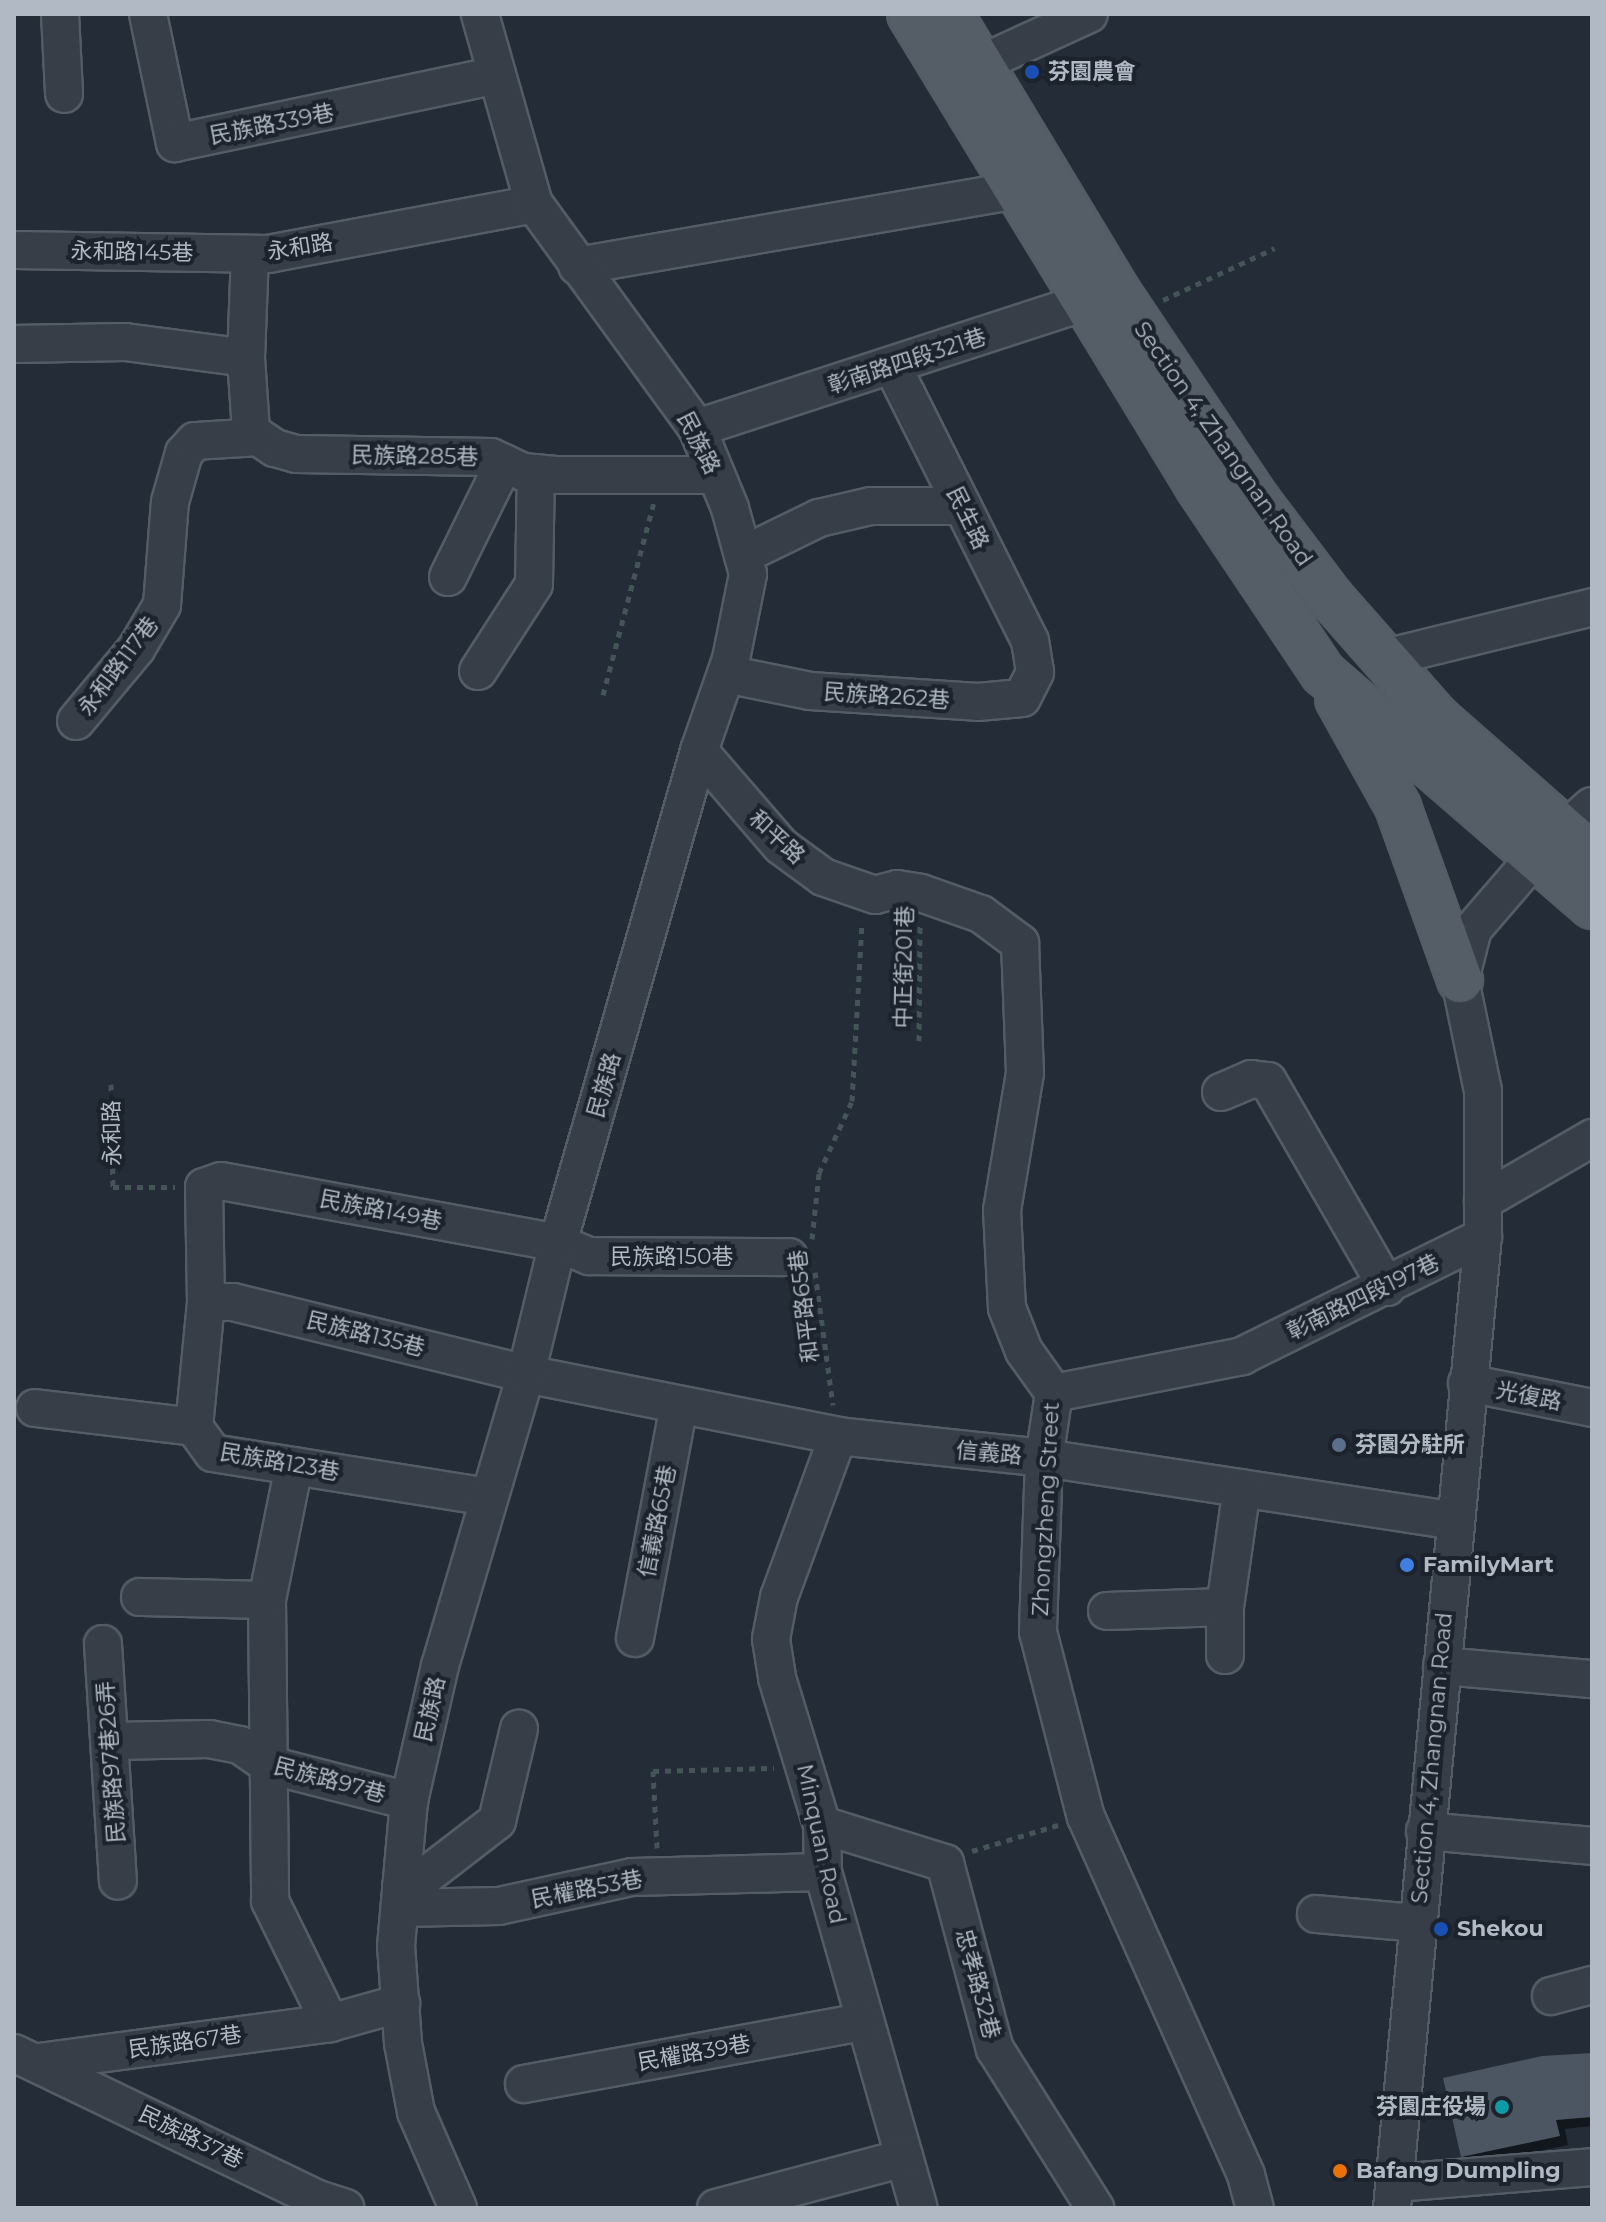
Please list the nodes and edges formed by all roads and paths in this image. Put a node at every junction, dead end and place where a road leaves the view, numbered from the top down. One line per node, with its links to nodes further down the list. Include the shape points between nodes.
1 (60, 14): 9 (street)
2 (148, 14): 8 (street, 民族路339巷, via 175,143)
3 (480, 14): 8 (street, 民族路)
4 (910, 14): 7 (main road, Section 4, Zhangnan Road)
5 (950, 14): 7 (main road, Section 4, Zhangnan Road)
6 (1089, 14): 7 (street)
7 (964, 70): 10 (main road, Section 4, Zhangnan Road); 16 (main road, Section 4, Zhangnan Road)
8 (497, 75): 11 (street, 民族路)
9 (64, 94)
10 (1017, 190): 15 (street); 16 (main road, Section 4, Zhangnan Road)
11 (534, 204): 14 (street, 永和路); 15 (street, 民族路)
12 (1275, 248): 16 (path)
13 (14, 250): 14 (street, 永和路145巷)
14 (250, 254): 18 (street, 永和路)
15 (577, 266): 20 (street, 民族路)
16 (1112, 303): 19 (street, 彰南路四段321巷); 29 (main road, Section 4, Zhangnan Road, via 1257,500); 32 (main road, Section 4, Zhangnan Road, via 1199,488)
17 (14, 344): 18 (street, via 125,342)
18 (246, 358): 21 (street, 永和路, via 251,432)
19 (892, 366): 20 (street, 彰南路四段321巷); 25 (street, 民生路)
20 (697, 428): 24 (street, 民族路)
21 (258, 437): 22 (street, 民族路285巷, via 296,454 491,457); 35 (street, 永和路117巷, via 195,441 184,453 170,502 162,605 136,649)
22 (520, 468): 23 (street, 民族路285巷); 27 (street); 30 (street, via 534,584)
23 (661, 475): 24 (street, 民族路285巷); 34 (path)
24 (716, 475): 26 (street, 民族路)
25 (962, 506): 26 (street, via 871,506 832,515); 31 (street, 民生路, via 1030,641)
26 (743, 555): 33 (street, 民族路, via 748,574)
27 (448, 577)
28 (1592, 607): 29 (street)
29 (1385, 658): 37 (main road, Section 4, Zhangnan Road, via 1437,718)
30 (478, 671)
31 (1035, 672): 33 (street, 民族路262巷, via 1022,698 978,702 810,691)
32 (1323, 673): 37 (main road, Section 4, Zhangnan Road); 41 (main road, via 1398,807)
33 (726, 674): 36 (street, 民族路)
34 (603, 695)
35 (76, 721)
36 (699, 751): 39 (street, 和平路, via 781,846 823,877); 49 (street, 民族路)
37 (1571, 837): 40 (main road); 41 (street, Section 4, Zhangnan Road, via 1473,929)
38 (921, 893): 39 (street, Zhongzheng Street, via 897,889); 42 (path, 中正街201巷); 55 (street, Zhongzheng Street, via 981,914 1020,943 1025,1073 1002,1210 1007,1308 1024,1351)
39 (875, 895): 50 (path, 和平路65巷, via 857,929 852,1101 819,1173)
40 (1592, 906)
41 (1460, 980): 47 (street, Section 4, Zhangnan Road, via 1483,1091)
42 (919, 1041)
43 (111, 1084): 46 (path, 永和路, via 113,1187)
44 (1221, 1092): 51 (street, via 1251,1079 1268,1081)
45 (1592, 1138): 47 (street)
46 (204, 1187): 49 (street, 民族路149巷, via 221,1181); 52 (street)
47 (1483, 1201): 48 (street, Section 4, Zhangnan Road)
48 (1483, 1237): 51 (street, 彰南路四段197巷); 54 (street, Section 4, Zhangnan Road)
49 (558, 1243): 50 (street, 民族路150巷, via 589,1256); 53 (street, 民族路)
50 (805, 1254): 60 (path, 和平路65巷)
51 (1387, 1287): 55 (street, 彰南路四段197巷, via 1242,1356)
52 (206, 1302): 53 (street, 民族路135巷, via 233,1302); 59 (street)
53 (526, 1374): 56 (street, 信義路); 64 (street, 民族路)
54 (1467, 1383): 58 (street, 光復路); 65 (street, Section 4, Zhangnan Road)
55 (1054, 1393): 61 (street, Zhongzheng Street)
56 (679, 1405): 60 (street, 信義路); 70 (street, 信義路65巷)
57 (35, 1408): 59 (street, 民族路123巷)
58 (1592, 1408)
59 (194, 1427): 62 (street, 民族路123巷, via 213,1453)
60 (838, 1436): 61 (street, 信義路); 78 (street, Minquan Road, via 779,1597 771,1639 777,1678)
61 (1044, 1458): 63 (street, 信義路); 80 (street, Zhongzheng Street, via 1038,1632)
62 (294, 1466): 64 (street, 民族路123巷); 67 (street)
63 (1242, 1488): 65 (street, 信義路); 68 (street)
64 (488, 1497): 79 (street, 民族路)
65 (1455, 1521): 73 (street, Section 4, Zhangnan Road)
66 (140, 1597): 67 (street)
67 (267, 1600): 77 (street)
68 (1225, 1607): 69 (street); 72 (street)
69 (1107, 1611)
70 (635, 1638)
71 (103, 1644): 76 (street, 民族路97巷26弄)
72 (1225, 1655)
73 (1442, 1666): 74 (street); 82 (street, Section 4, Zhangnan Road)
74 (1592, 1679)
75 (519, 1729): 88 (street, via 497,1821)
76 (113, 1741): 77 (street, 民族路97巷, via 209,1739 240,1745); 87 (street, 民族路97巷26弄)
77 (269, 1765): 79 (street, 民族路97巷); 95 (street, via 270,1901)
78 (807, 1767): 81 (street, Minquan Road); 86 (path, via 653,1771)
79 (409, 1801): 88 (street, 民族路)
80 (1086, 1817): 84 (path); 106 (street, Zhongzheng Street, via 1246,2175)
81 (822, 1825): 84 (street); 85 (street, Minquan Road)
82 (1425, 1831): 83 (street); 90 (street, Section 4, Zhangnan Road)
83 (1592, 1846)
84 (945, 1863): 105 (street, 忠孝路32巷, via 995,2049)
85 (823, 1872): 86 (street, 民權路53巷); 94 (street, Minquan Road)
86 (659, 1877): 88 (street, 民權路53巷, via 632,1877 499,1906)
87 (118, 1881)
88 (400, 1897): 93 (street, 民族路, via 396,1946)
89 (1316, 1914): 90 (street)
90 (1417, 1923): 100 (street, Section 4, Zhangnan Road)
91 (1592, 1985): 92 (street)
92 (1551, 1996)
93 (401, 2003): 95 (street, 民族路67巷); 102 (street, 民族路, via 416,2112)
94 (863, 2022): 97 (street, 民權路39巷); 98 (street, Minquan Road)
95 (330, 2023): 96 (street, 民族路67巷)
96 (27, 2058): 101 (street, 民族路37巷)
97 (524, 2084)
98 (904, 2158): 103 (street); 104 (street, Minquan Road)
99 (1592, 2167): 100 (street)
100 (1393, 2195)
101 (326, 2205)
102 (458, 2208)
103 (716, 2208)
104 (919, 2208)
105 (1095, 2208)
106 (1255, 2208)

